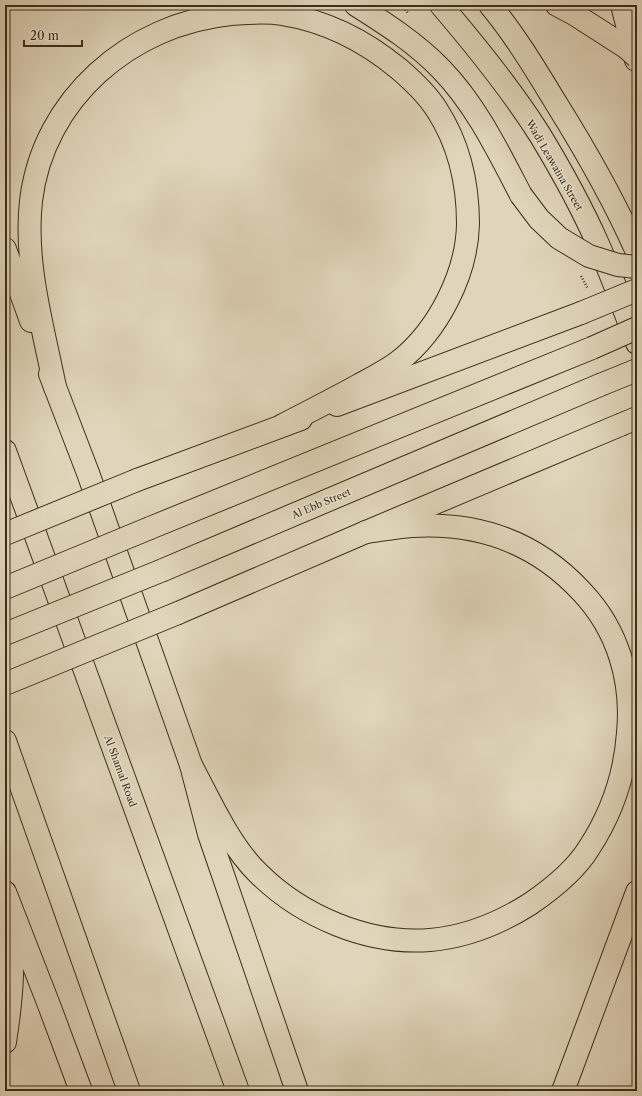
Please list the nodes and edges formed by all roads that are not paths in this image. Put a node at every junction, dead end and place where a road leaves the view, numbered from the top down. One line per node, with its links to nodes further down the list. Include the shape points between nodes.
1 (356, 5): 9 (main road, bridge, via 398,32 441,69 480,120 521,195 539,219 559,238 589,256 618,265)
2 (441, 5): 12 (main road, Wadi Leawaina Street, via 506,86 540,135 598,244)
3 (490, 5): 8 (main road, via 535,68 575,133)
4 (557, 5): 6 (main road)
5 (622, 5): 6 (main road)
6 (634, 55)
7 (5, 249): 14 (main road)
8 (637, 252)
9 (637, 266)
10 (637, 290): 16 (main road, bridge)
11 (637, 328): 20 (main road, bridge)
12 (637, 343)
13 (637, 370): 21 (main road, Al Ebb Street, bridge)
14 (55, 387): 16 (main road, via 37,295 30,251 29,224 36,174 44,148 55,126 84,86 104,66 128,49 155,35 209,16 279,13 308,19 359,40 414,81 437,109 452,139 463,170 468,205 468,235 464,259 449,299 418,344 380,374); 24 (main road)
15 (629, 422): 18 (main road)
16 (283, 425): 19 (main road, bridge, via 137,480)
17 (5, 451): 30 (main road, Al Shamal Road)
18 (366, 532): 22 (main road, bridge, via 178,614); 24 (main road, via 411,526 446,526 476,529 500,536 535,553 567,575 605,621 621,657 628,691 630,721 627,752 614,800 588,850 567,875 544,895 491,925 429,940 366,934 338,926 307,911 280,893 256,872 224,826)
19 (5, 534)
20 (5, 588)
21 (5, 634)
22 (5, 684)
23 (5, 741): 29 (main road)
24 (191, 764): 31 (main road, via 209,834)
25 (5, 892): 27 (main road, via 13,948 12,989); 28 (main road)
26 (637, 892): 32 (main road)
27 (5, 1042)
28 (81, 1091)
29 (129, 1091)
30 (238, 1091)
31 (297, 1091)
32 (562, 1091)

